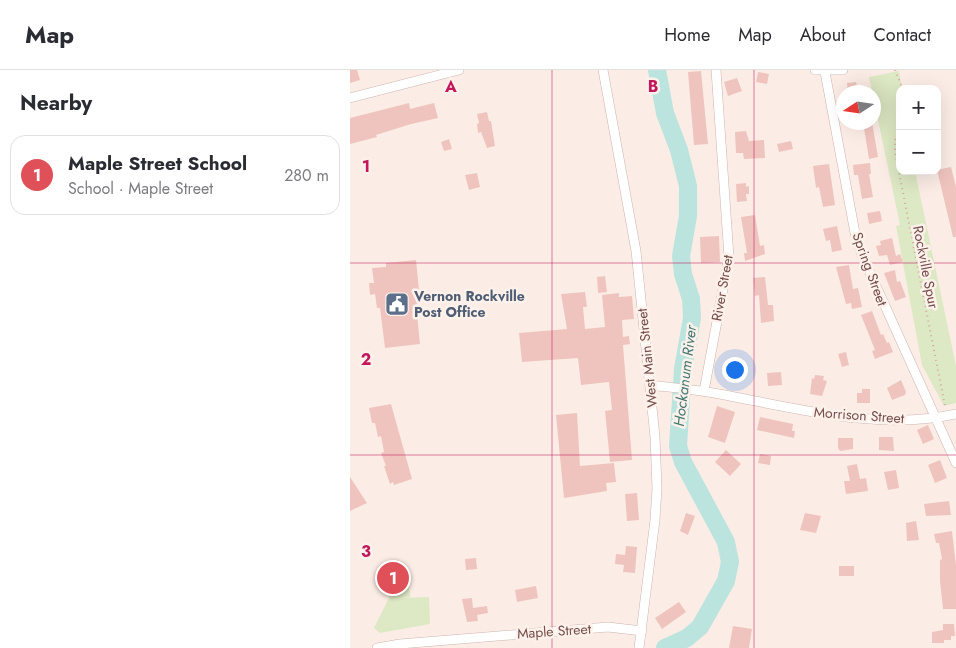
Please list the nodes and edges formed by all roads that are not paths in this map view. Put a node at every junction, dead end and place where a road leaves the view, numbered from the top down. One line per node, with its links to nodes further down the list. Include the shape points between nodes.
1 (459, 70): 6 (street)
2 (604, 70): 8 (street, West Main Street, via 633,234)
3 (716, 70): 9 (street, River Street, via 729,257)
4 (843, 70): 5 (street)
5 (820, 71): 11 (street, Spring Street, via 858,246)
6 (436, 73): 7 (street)
7 (350, 98)
8 (650, 385): 9 (street); 13 (street, West Main Street, via 657,488)
9 (699, 391): 11 (street, Morrison Street, via 829,415)
10 (956, 414): 11 (street, Morrison Street)
11 (935, 418): 12 (street, Spring Street)
12 (956, 463)
13 (642, 631): 14 (street, Maple Street, via 608,627); 15 (street, West Main Street)
14 (377, 648)
15 (639, 648)

